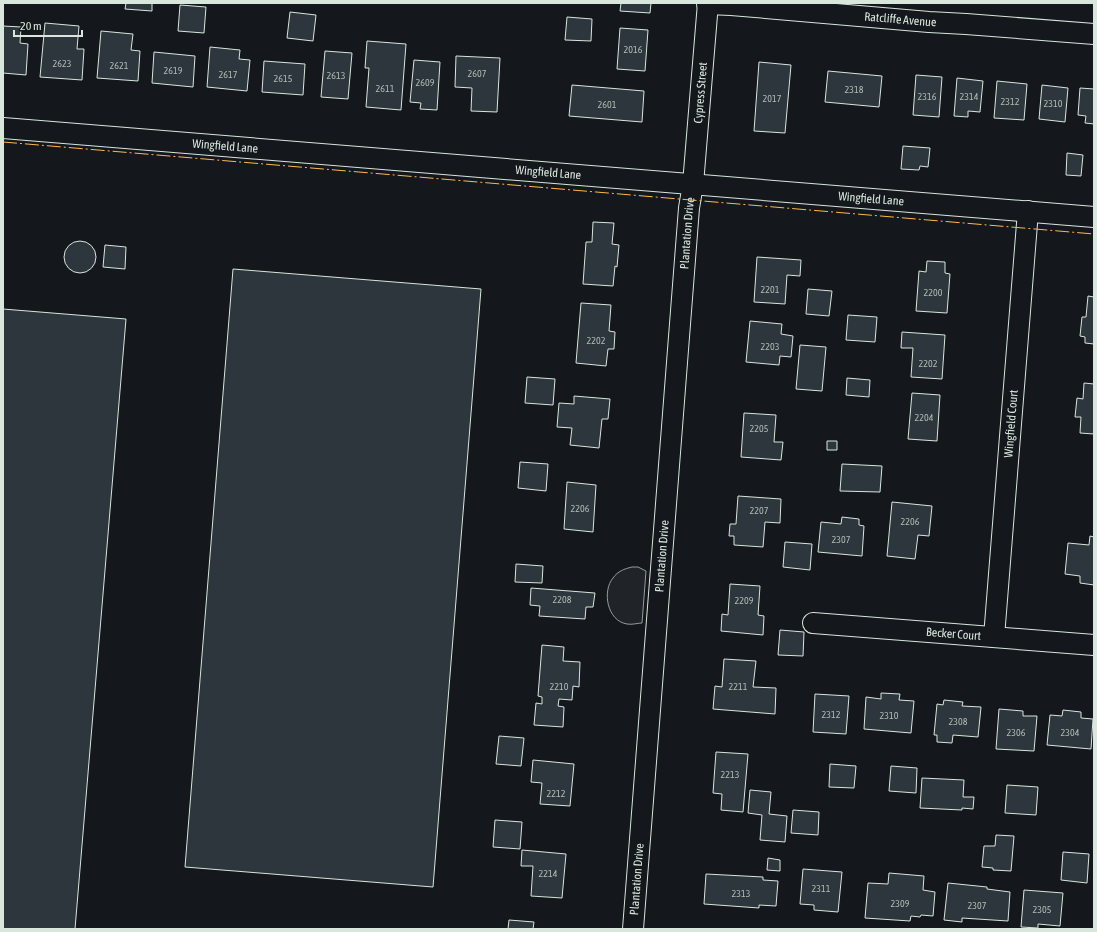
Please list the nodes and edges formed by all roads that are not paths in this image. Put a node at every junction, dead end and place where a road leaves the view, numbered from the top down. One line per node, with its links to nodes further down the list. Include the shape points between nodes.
1 (708, 4): 2 (street, Ratcliffe Avenue); 4 (street, Cypress Street)
2 (1094, 34)
3 (3, 128): 4 (street, Wingfield Lane)
4 (693, 184): 5 (street, Wingfield Lane); 10 (street, Plantation Drive, via 689,208)
5 (1028, 211): 6 (street, Wingfield Lane); 8 (street, Wingfield Court)
6 (1094, 217)
7 (812, 623): 8 (street, Becker Court)
8 (994, 637): 9 (street, Becker Court)
9 (1094, 645)
10 (632, 929)

